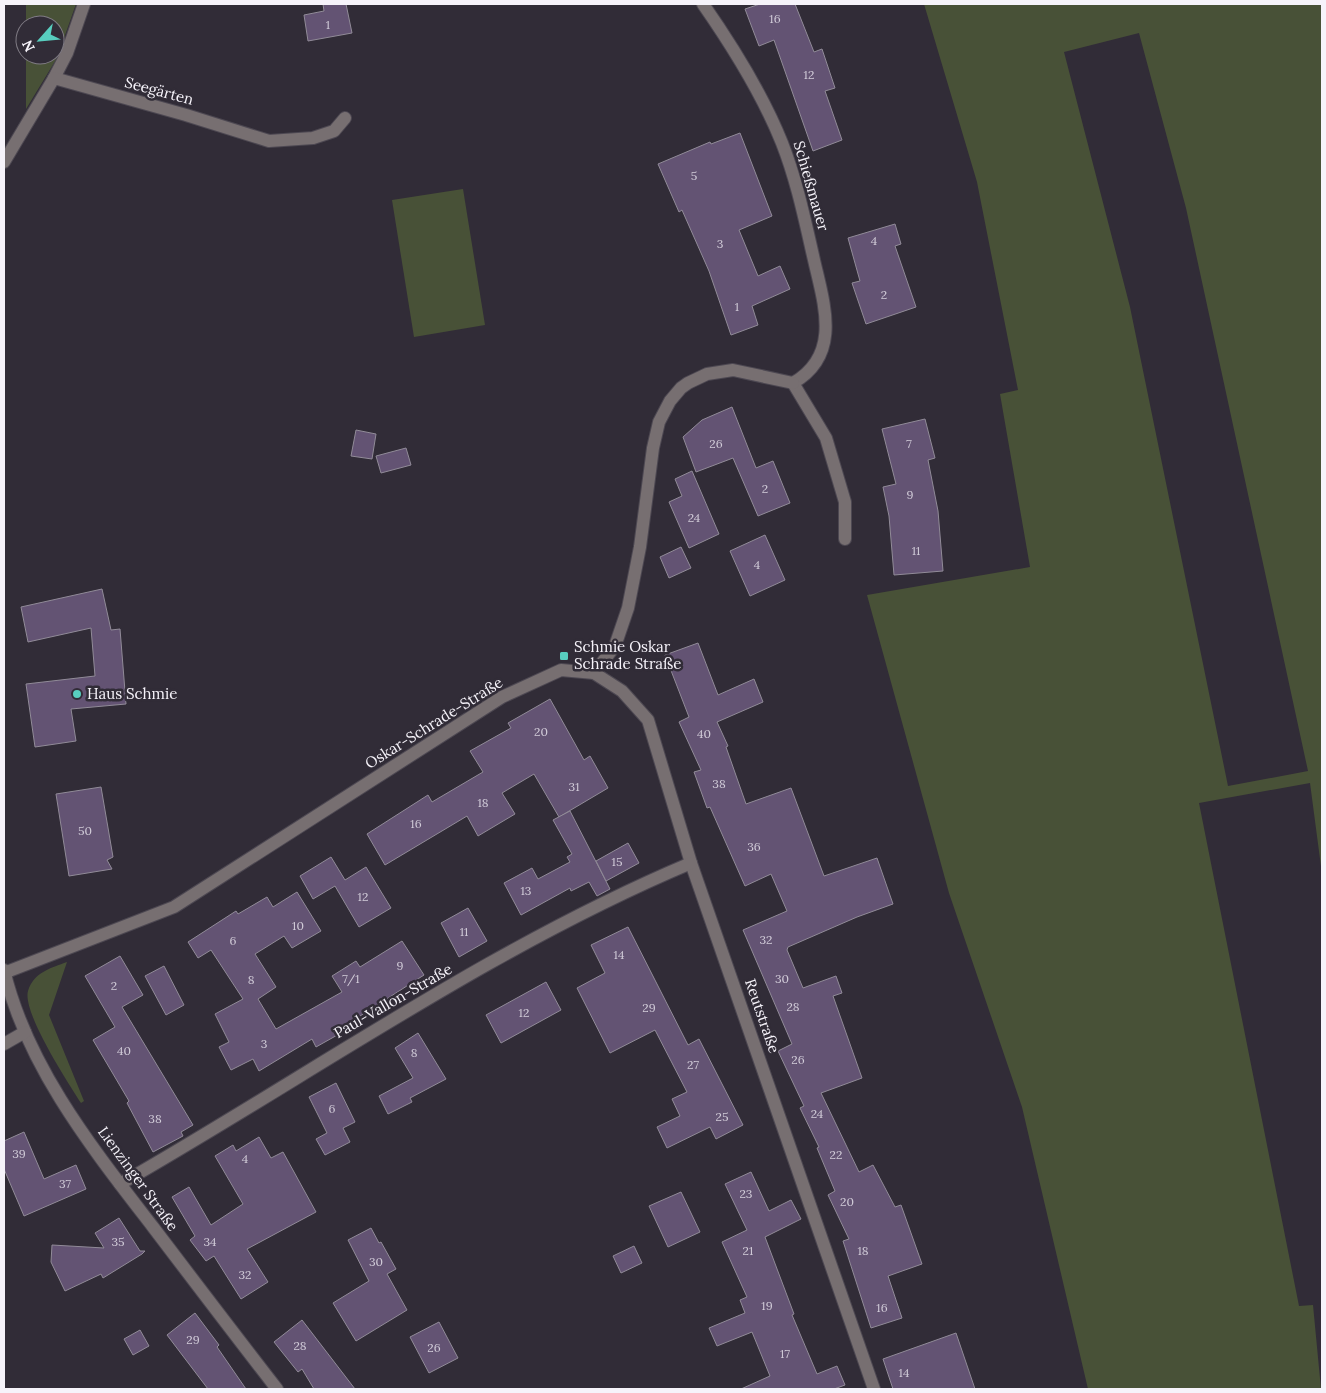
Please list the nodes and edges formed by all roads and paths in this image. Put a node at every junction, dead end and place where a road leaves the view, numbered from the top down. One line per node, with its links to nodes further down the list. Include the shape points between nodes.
1 (84, 4): 3 (street, via 67,53)
2 (704, 4): 6 (street, Schießmauer, via 750,77 782,142 801,200 826,312 825,339 812,368)
3 (54, 78): 4 (street, Seegärten, via 186,114 269,141 312,138 334,131); 5 (street)
4 (345, 118)
5 (4, 162)
6 (793, 383): 7 (street, via 826,438 845,502); 8 (street, via 733,370 707,374 688,383 670,401 659,422 653,448 628,608 615,646)
7 (845, 539)
8 (594, 673): 9 (street, Reutstraße, via 622,691 648,720); 10 (street, Oskar-Schrade-Straße, via 561,670 502,697 174,907)
9 (691, 863): 13 (street, Paul-Vallon-Straße, via 572,919 368,1033); 15 (street, Reutstraße)
10 (4, 972): 11 (street, Lienzinger Straße)
11 (24, 1032): 12 (street); 13 (street, Lienzinger Straße, via 57,1094)
12 (4, 1044)
13 (120, 1184): 14 (street, Lienzinger Straße)
14 (276, 1389)
15 (874, 1389)

